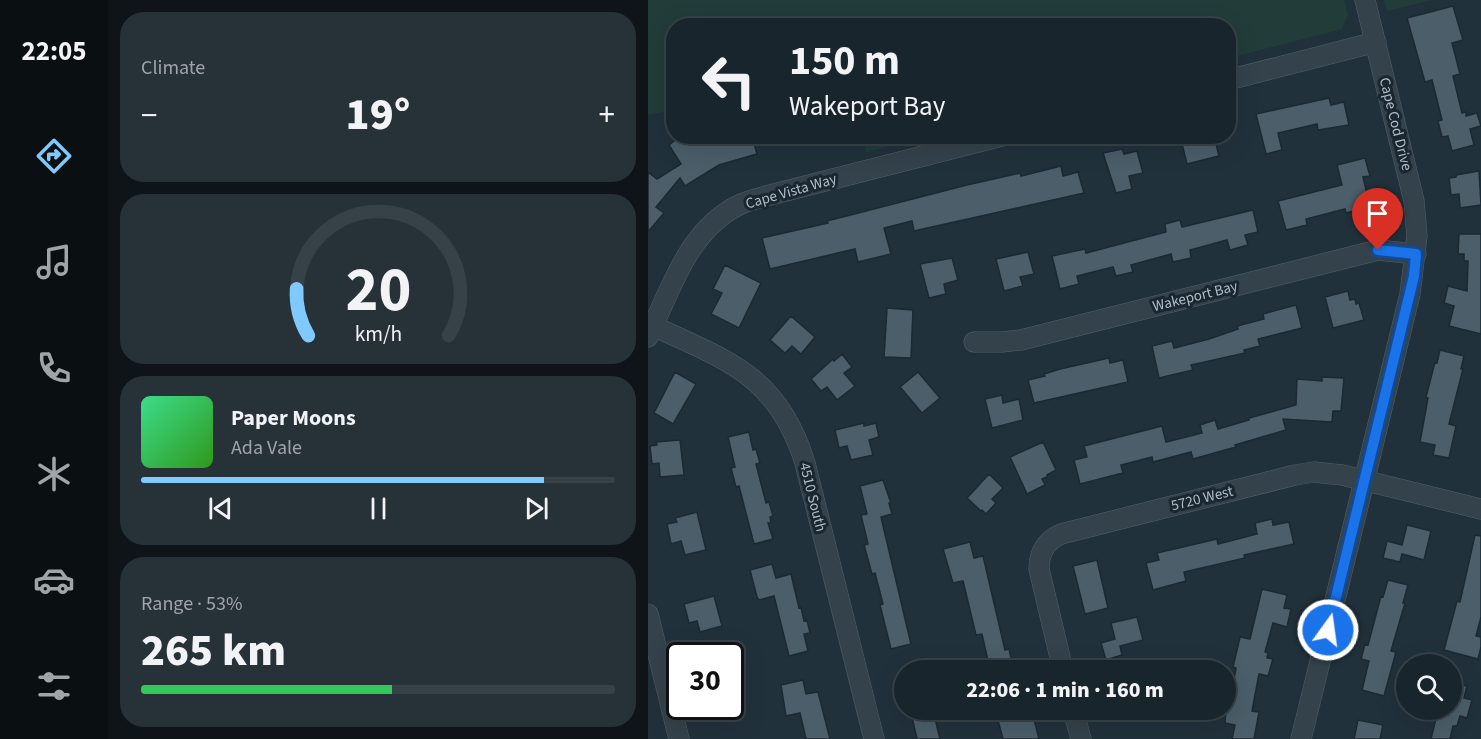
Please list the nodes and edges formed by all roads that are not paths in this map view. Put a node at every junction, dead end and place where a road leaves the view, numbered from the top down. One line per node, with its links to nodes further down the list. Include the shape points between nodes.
1 (1365, 0): 2 (street, Cape Cod Drive)
2 (1376, 42): 3 (street); 5 (street, Cape Cod Drive, via 1414,201)
3 (1236, 78)
4 (971, 144): 6 (street, Cape Vista Way, via 740,204 715,221 695,243)
5 (1416, 254): 7 (street, Wakeport Bay, via 1378,250 1021,340); 8 (street, Cape Cod Drive, via 1410,294)
6 (651, 332): 15 (street, 4510 South, via 725,359 771,397 793,429 805,463)
7 (974, 342)
8 (1364, 482): 9 (street, 5720 West); 12 (street, 5720 West, via 1323,472 1305,472 1054,537 1044,547 1039,561); 17 (street, Cape Cod Drive)
9 (1481, 508)
10 (648, 614): 11 (street)
11 (651, 635): 14 (street)
12 (1061, 660)
13 (1076, 720): 16 (street)
14 (679, 739)
15 (874, 739)
16 (1081, 739)
17 (1301, 739)

